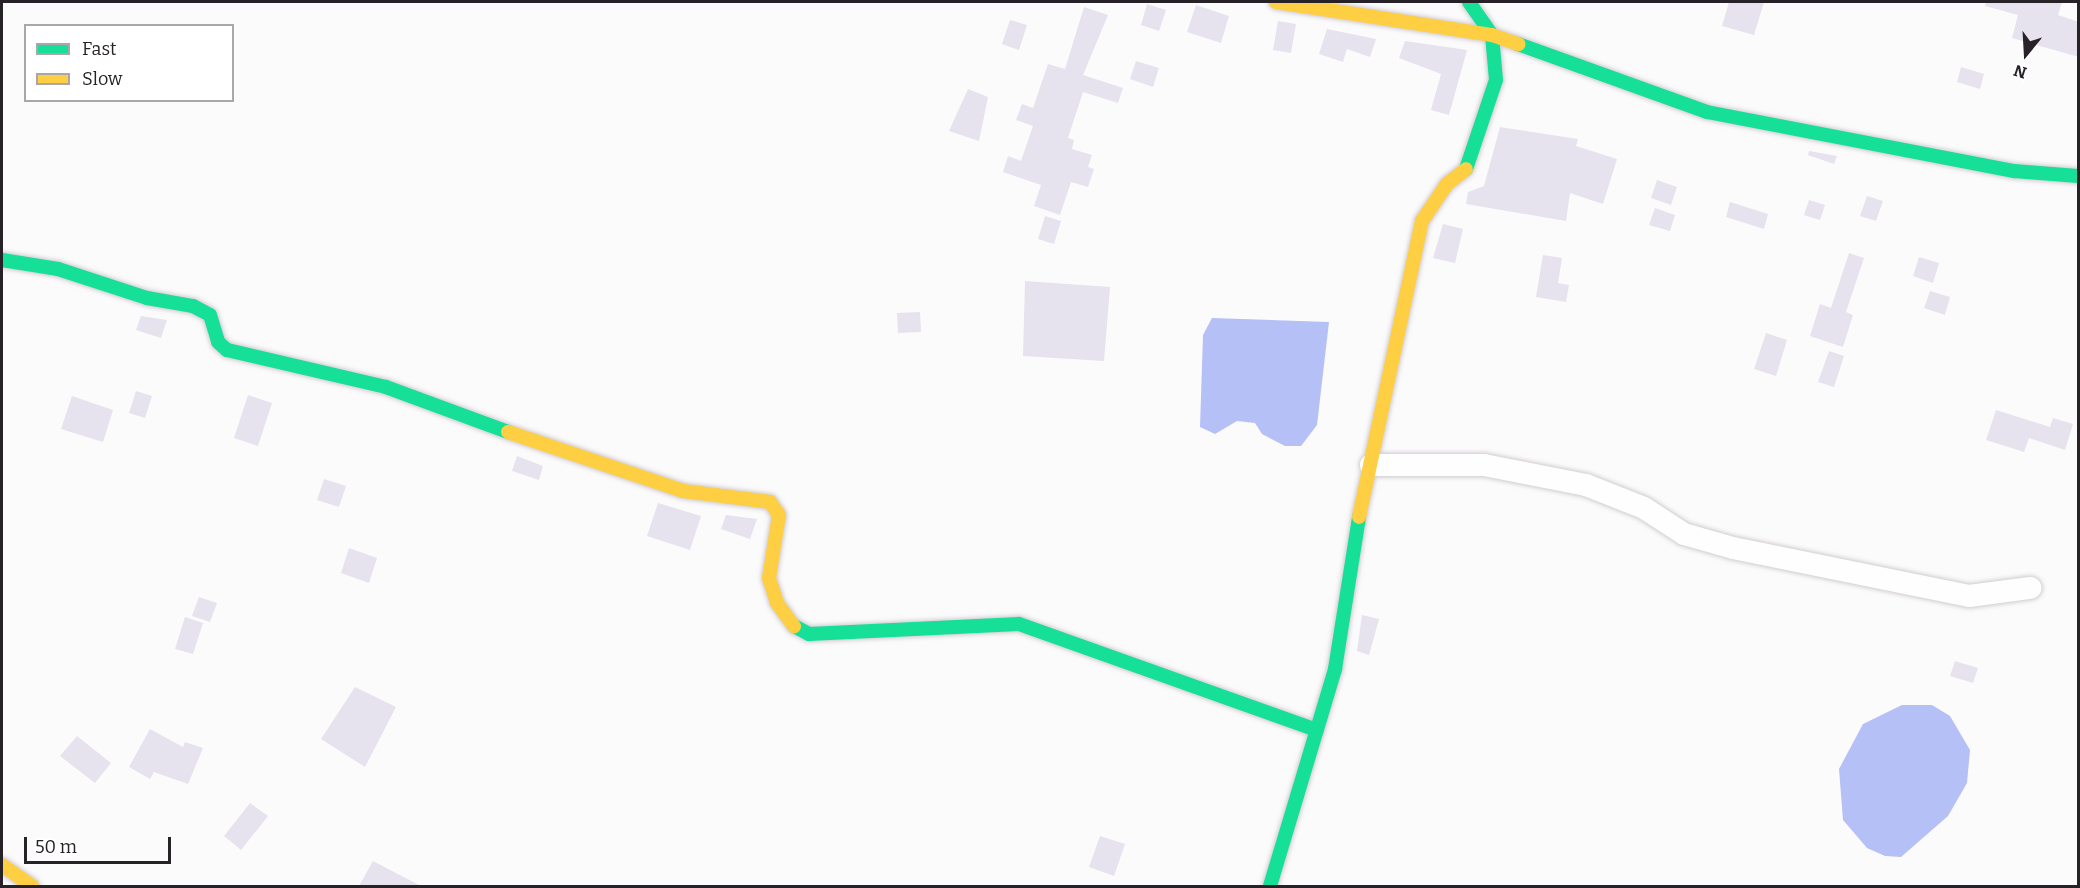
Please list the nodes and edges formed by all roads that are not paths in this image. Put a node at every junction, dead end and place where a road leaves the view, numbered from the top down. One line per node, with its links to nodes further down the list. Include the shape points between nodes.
1 (1276, 2): 3 (street)
2 (1469, 2): 3 (street)
3 (1492, 35): 4 (street, via 1707,112 2014,171); 6 (street, via 1496,80 1466,170 1447,184 1422,221)
4 (2079, 176)
5 (2, 261): 8 (street, via 58,269 147,298 193,306 210,315 218,342 227,350 386,387 611,471 683,491 770,502 779,515 769,578 777,603 794,626 810,634 1019,624)
6 (1371, 465): 7 (street, via 1484,465 1586,485 1644,508 1684,534 1733,548 1969,596); 8 (street, via 1340,615 1335,669)
7 (2030, 588)
8 (1317, 730): 11 (street)
9 (2, 865): 10 (street)
10 (32, 886)
11 (1270, 886)

